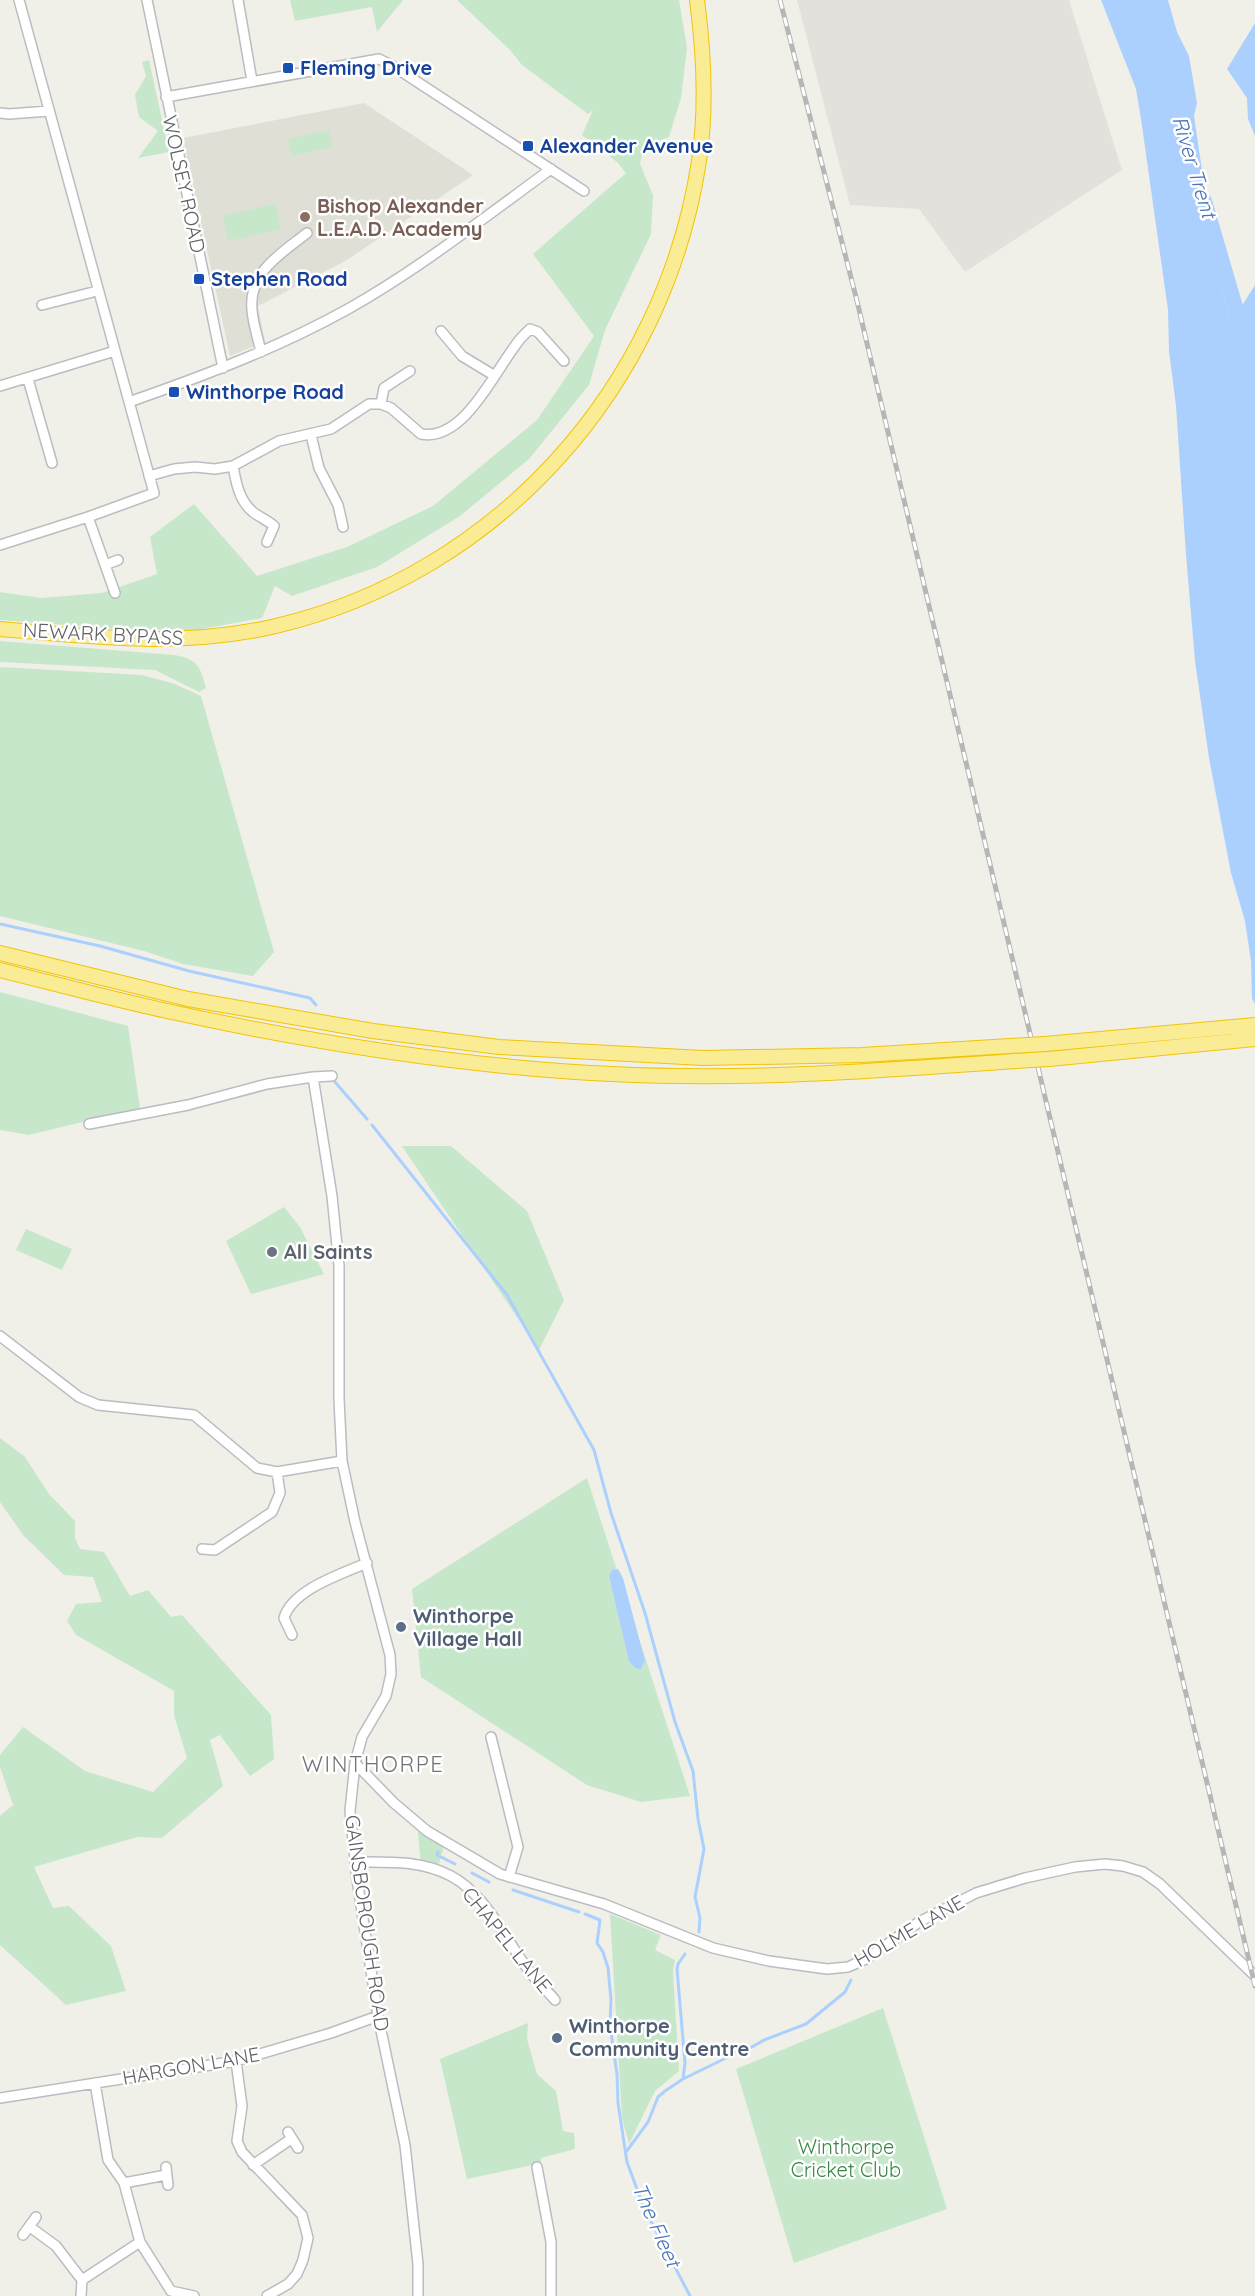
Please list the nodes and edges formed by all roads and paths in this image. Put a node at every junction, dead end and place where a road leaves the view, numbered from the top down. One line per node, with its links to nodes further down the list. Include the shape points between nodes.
1 (19, 0): 7 (street)
2 (147, 0): 6 (street, WOLSEY ROAD)
3 (238, 0): 5 (street)
4 (697, 0): 36 (highway, NEWARK BYPASS, via 704,97 692,201 680,245 662,296 609,395 556,462 522,496 445,555 374,592 316,615 197,639 146,640)
5 (252, 81): 6 (street); 9 (street, via 379,59)
6 (166, 98): 18 (street, WOLSEY ROAD)
7 (50, 111): 8 (street); 12 (street)
8 (0, 113)
9 (551, 169): 10 (street); 16 (street, via 375,293)
10 (584, 191)
11 (307, 233): 16 (street, via 271,260 258,279 252,310)
12 (98, 291): 13 (street); 15 (street)
13 (42, 305)
14 (441, 331): 20 (street, via 462,356)
15 (115, 351): 21 (street); 23 (street)
16 (261, 352): 18 (street)
17 (564, 361): 20 (street, via 530,329)
18 (223, 368): 23 (street)
19 (410, 371): 24 (street, via 384,388)
20 (495, 376): 24 (street, via 468,412 447,431 434,435 417,432)
21 (28, 379): 22 (street); 26 (street)
22 (0, 386)
23 (129, 402): 28 (street)
24 (381, 404): 25 (street, via 369,404 340,425)
25 (311, 435): 27 (street, via 279,441); 30 (street, via 319,468 338,505)
26 (52, 463)
27 (232, 466): 28 (street, via 174,469); 31 (street, via 237,490 250,510 274,526)
28 (149, 476): 29 (street, via 154,493)
29 (88, 518): 32 (street); 34 (street)
30 (343, 527)
31 (267, 542)
32 (0, 545)
33 (118, 560): 34 (street)
34 (105, 565): 35 (street)
35 (115, 592)
36 (0, 629)
37 (0, 953): 40 (highway, bridge, via 188,999 347,1027 499,1047 703,1058 862,1055)
38 (0, 970): 40 (highway, bridge, via 167,1011 344,1045 495,1065 611,1074 703,1077 866,1071 1049,1059)
39 (1255, 1025): 40 (highway)
40 (1178, 1039): 41 (highway)
41 (1255, 1039)
42 (332, 1076): 43 (street)
43 (313, 1077): 44 (street); 46 (street, GAINSBOROUGH ROAD, via 339,1266)
44 (89, 1124)
45 (0, 1336): 47 (street, via 79,1397 98,1405 194,1415 256,1468)
46 (342, 1461): 47 (street); 49 (street, GAINSBOROUGH ROAD)
47 (277, 1472): 48 (street, via 279,1493 272,1512 215,1550)
48 (202, 1549)
49 (367, 1563): 50 (street, via 325,1580 287,1607 284,1618); 52 (street, GAINSBOROUGH ROAD, via 390,1655 391,1674 386,1696 362,1737)
50 (292, 1635)
51 (491, 1737): 54 (street, via 518,1846)
52 (355, 1763): 53 (street, GAINSBOROUGH ROAD, via 350,1811); 54 (street, HOLME LANE, via 427,1831)
53 (355, 1862): 56 (street, CHAPEL LANE, via 403,1862 437,1870 459,1881 478,1899); 57 (street, GAINSBOROUGH ROAD)
54 (509, 1877): 55 (street, HOLME LANE, via 604,1904 713,1948 827,1969 848,1967 866,1959 918,1922 976,1893 1075,1867 1123,1866 1143,1872 1160,1884)
55 (1255, 1976)
56 (555, 2000)
57 (378, 2016): 58 (street, HARGON LANE); 74 (street, GAINSBOROUGH ROAD, via 405,2145)
58 (236, 2061): 59 (street, HARGON LANE); 62 (street, via 242,2106 237,2141)
59 (95, 2083): 60 (street, HARGON LANE); 65 (street, via 108,2160)
60 (0, 2098)
61 (298, 2148): 62 (street, via 290,2135)
62 (253, 2165): 73 (street, via 302,2215 308,2238 297,2274)
63 (537, 2168): 75 (street, via 551,2242)
64 (167, 2176): 65 (street)
65 (124, 2184): 69 (street)
66 (36, 2217): 67 (street)
67 (30, 2227): 68 (street); 70 (street, via 56,2246)
68 (23, 2235)
69 (140, 2242): 70 (street); 72 (street, via 171,2291)
70 (82, 2280): 71 (street)
71 (81, 2296)
72 (194, 2296)
73 (267, 2296)
74 (418, 2296)
75 (551, 2296)

